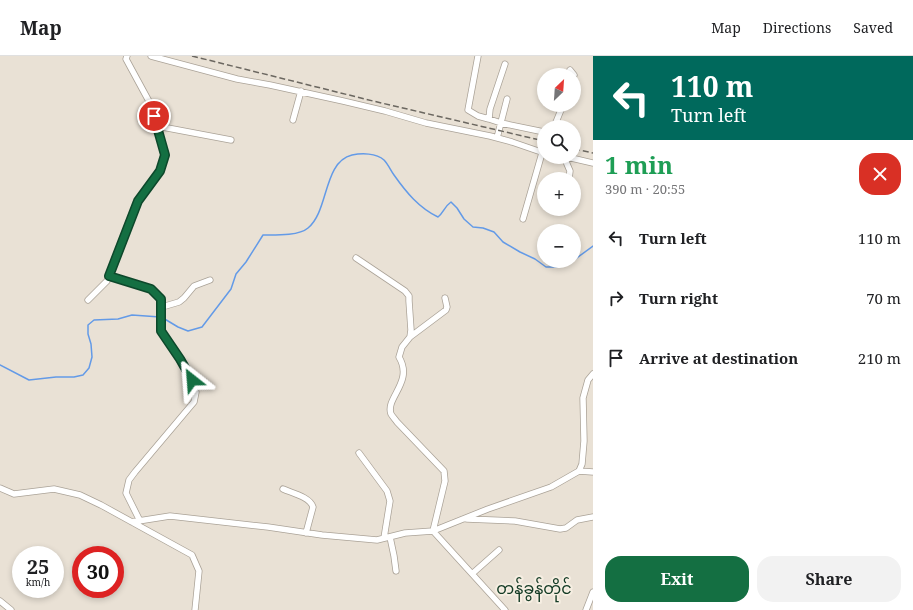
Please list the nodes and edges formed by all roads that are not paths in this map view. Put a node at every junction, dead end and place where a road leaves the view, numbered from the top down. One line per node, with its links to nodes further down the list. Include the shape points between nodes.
1 (127, 56): 10 (street, via 126,59 151,105)
2 (151, 56): 5 (street, via 237,79)
3 (478, 56): 7 (street, via 468,110)
4 (505, 64): 7 (street)
5 (301, 91): 8 (street); 12 (street)
6 (507, 99): 9 (street)
7 (489, 119): 9 (street)
8 (292, 120)
9 (501, 123): 11 (street); 12 (street)
10 (157, 126): 13 (street); 20 (street, via 165,155 160,171 138,201)
11 (537, 131)
12 (497, 138): 14 (street)
13 (231, 140)
14 (537, 151)
15 (581, 160): 16 (street)
16 (593, 163)
17 (540, 164): 18 (street)
18 (523, 219)
19 (356, 258): 25 (street, via 409,296)
20 (109, 276): 23 (street); 24 (street, via 151,289 161,299)
21 (210, 280): 24 (street, via 194,286 179,302)
22 (445, 298): 25 (street, via 448,307 446,310)
23 (88, 300)
24 (162, 307): 34 (street, via 161,331 180,359 196,392 194,402 129,480 126,493)
25 (410, 337): 36 (street, via 402,347 399,357 404,365 403,381 391,406 391,413 444,471 445,481)
26 (593, 374): 28 (street, via 588,380 583,398 584,441)
27 (359, 453): 38 (street, via 387,491 390,501)
28 (579, 471): 29 (street); 33 (street, via 551,488)
29 (593, 472)
30 (0, 488): 35 (street, via 14,494 54,489 80,495)
31 (283, 489): 37 (street, via 312,504)
32 (593, 517): 33 (street, via 577,520 560,529 515,521)
33 (463, 519): 36 (street)
34 (140, 520): 35 (street); 37 (street, via 170,516)
35 (132, 522): 45 (street, via 192,555 199,571)
36 (433, 531): 38 (street); 41 (street)
37 (306, 533): 38 (street, via 377,540)
38 (387, 537): 40 (street)
39 (499, 550): 41 (street)
40 (396, 571)
41 (473, 573): 46 (street)
42 (593, 592): 47 (street)
43 (0, 601): 44 (street)
44 (11, 610)
45 (195, 610)
46 (506, 610)
47 (586, 610)

